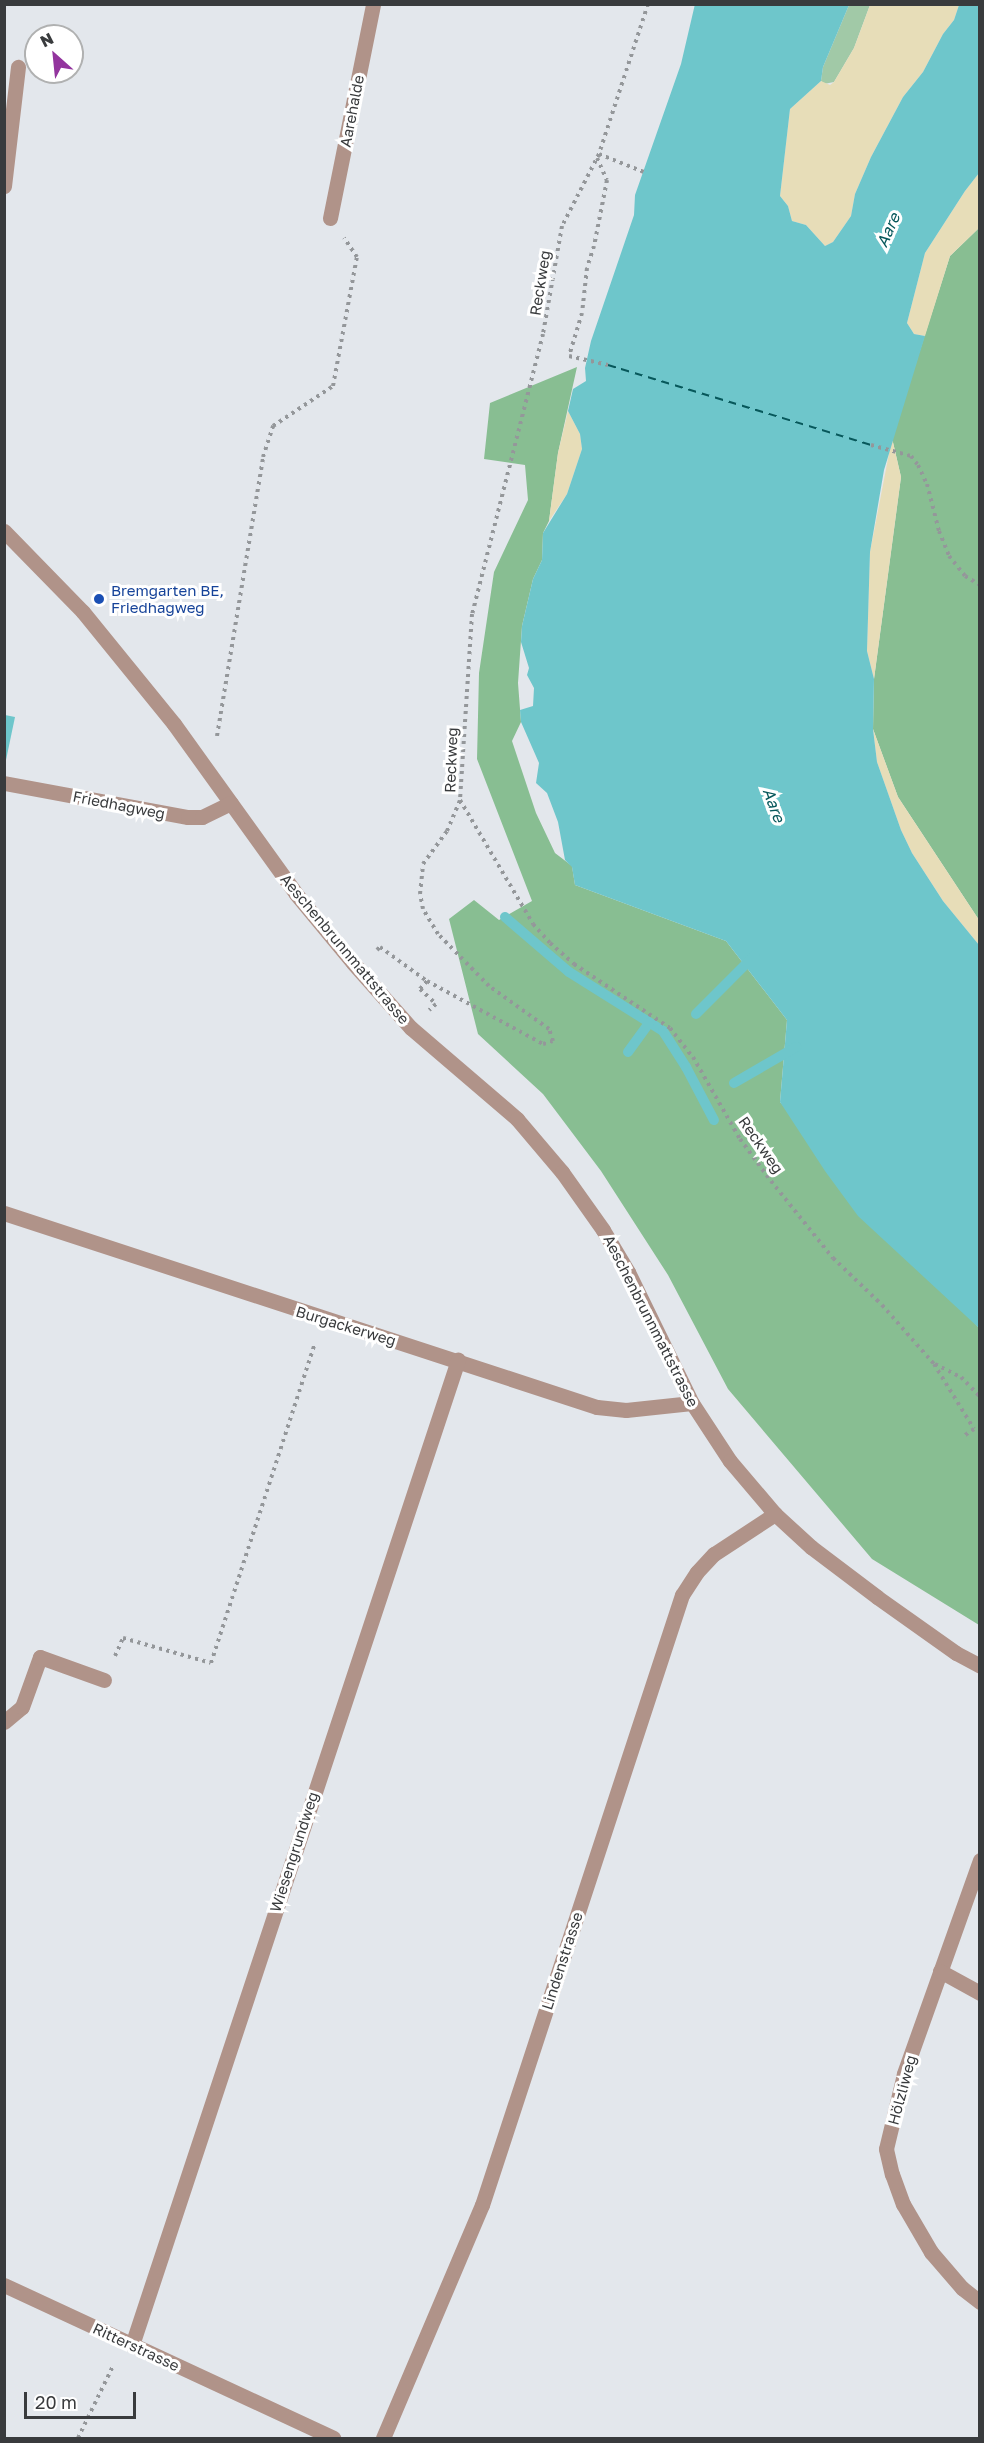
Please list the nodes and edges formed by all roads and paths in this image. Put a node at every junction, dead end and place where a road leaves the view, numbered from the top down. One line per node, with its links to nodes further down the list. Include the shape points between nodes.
1 (373, 4): 7 (street, Aarehalde)
2 (648, 4): 4 (path, Reckweg)
3 (18, 68): 6 (street)
4 (598, 156): 5 (path); 9 (path, via 607,180 587,268 582,313 569,356); 15 (path, Reckweg, via 562,226 534,376 475,594 464,700)
5 (644, 172)
6 (4, 186)
7 (330, 218)
8 (357, 257): 13 (path, via 333,387 273,426 263,457)
9 (609, 365)
10 (871, 445): 12 (path, via 911,456 927,484 949,556)
11 (4, 531): 13 (street, Aeschenbrunnmattstrasse, via 83,612)
12 (980, 585)
13 (210, 773): 16 (street, Aeschenbrunnmattstrasse)
14 (4, 783): 16 (street, Friedhagweg, via 188,818 202,817)
15 (460, 800): 17 (path, via 447,831 423,864 423,909 438,934 489,986 549,1029 553,1041 543,1044 427,981 420,989); 21 (path, Reckweg, via 533,924 573,964 670,1028 693,1057 740,1140 771,1181 833,1258 882,1305)
16 (231, 803): 23 (street, Aeschenbrunnmattstrasse, via 302,902 411,1028 517,1119 562,1172 628,1272)
17 (436, 1004)
18 (4, 1214): 19 (street, Burgackerweg)
19 (322, 1319): 20 (street, Burgackerweg); 27 (path, via 211,1664 123,1638)
20 (458, 1360): 23 (street, Burgackerweg, via 597,1407 626,1410); 34 (street, Wiesengrundweg)
21 (934, 1364): 22 (path, via 961,1377); 24 (path, via 974,1430)
22 (980, 1397)
23 (692, 1403): 25 (street, Aeschenbrunnmattstrasse, via 730,1461)
24 (962, 1437)
25 (775, 1514): 26 (street, Aeschenbrunnmattstrasse, via 877,1597); 37 (street, Lindenstrasse, via 714,1554 682,1595 482,2205)
26 (980, 1666)
27 (104, 1680): 28 (street, via 40,1657 22,1707)
28 (4, 1722)
29 (980, 1860): 30 (street, Hölzliweg)
30 (940, 1971): 31 (street); 33 (street, Hölzliweg, via 904,2074 886,2149 903,2204 931,2252 962,2288)
31 (980, 1993)
32 (4, 2285): 34 (street, Ritterstrasse)
33 (980, 2302)
34 (129, 2343): 35 (path); 36 (street, Ritterstrasse)
35 (78, 2439)
36 (333, 2439)
37 (383, 2439)

